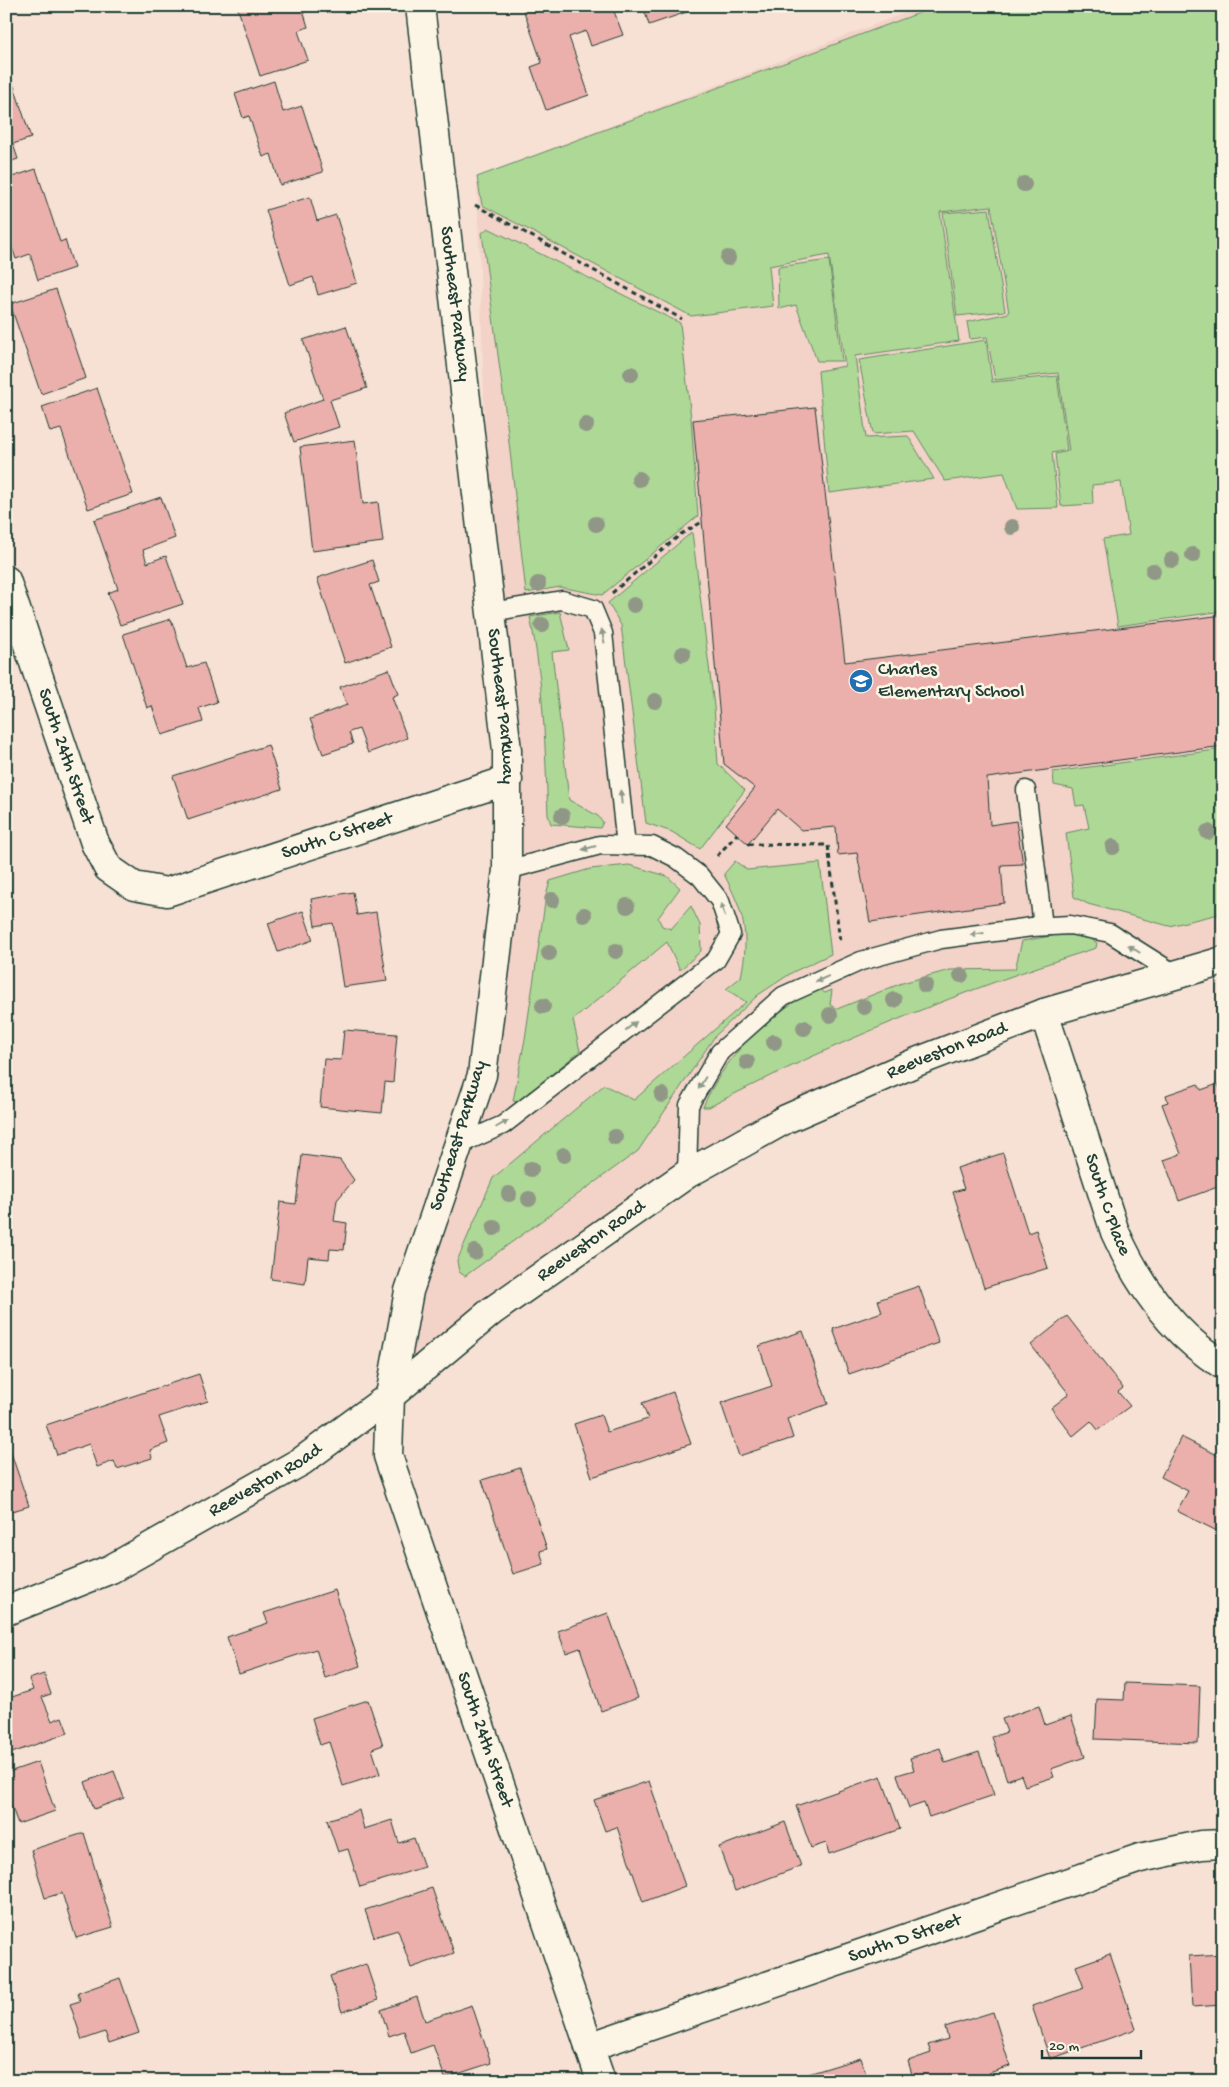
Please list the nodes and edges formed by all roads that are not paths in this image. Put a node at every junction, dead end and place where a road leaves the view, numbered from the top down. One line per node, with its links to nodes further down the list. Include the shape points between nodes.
1 (420, 6): 3 (street, Southeast Parkway)
2 (6, 580): 8 (street, South 24th Street, via 95,844 108,868 134,886)
3 (492, 612): 4 (street, Southeast Parkway); 6 (lane, one-way to 3, via 603,633 593,609 562,600)
4 (508, 780): 7 (street, Southeast Parkway); 8 (street, South C Street)
5 (1026, 790): 9 (lane)
6 (626, 846): 7 (lane, one-way to 7, via 600,845); 13 (lane, one-way to 6, via 503,1125 716,960 731,934 720,901 700,876 676,858 652,846)
7 (507, 870): 13 (street, Southeast Parkway, via 482,1075)
8 (167, 892)
9 (1043, 926): 11 (lane, one-way to 9, via 1110,934 1070,925); 14 (lane, one-way to 14, via 941,939 861,962 783,996 720,1052 690,1105)
10 (1223, 961): 11 (street, Reeveston Road)
11 (1176, 974): 12 (street, Reeveston Road)
12 (1044, 1013): 14 (street, Reeveston Road, via 919,1061 786,1119); 15 (street, South C Place, via 1115,1232 1127,1258 1168,1320 1200,1351)
13 (458, 1145): 16 (street, Southeast Parkway, via 409,1291)
14 (687, 1174): 16 (street, Reeveston Road, via 492,1310)
15 (1223, 1365)
16 (390, 1396): 17 (street, Reeveston Road, via 302,1461 111,1569); 19 (street, South 24th Street, via 388,1456)
17 (6, 1611)
18 (1223, 1844): 19 (street, South D Street, via 1201,1844 1140,1858)
19 (589, 2047): 20 (street, South 24th Street)
20 (601, 2081)

